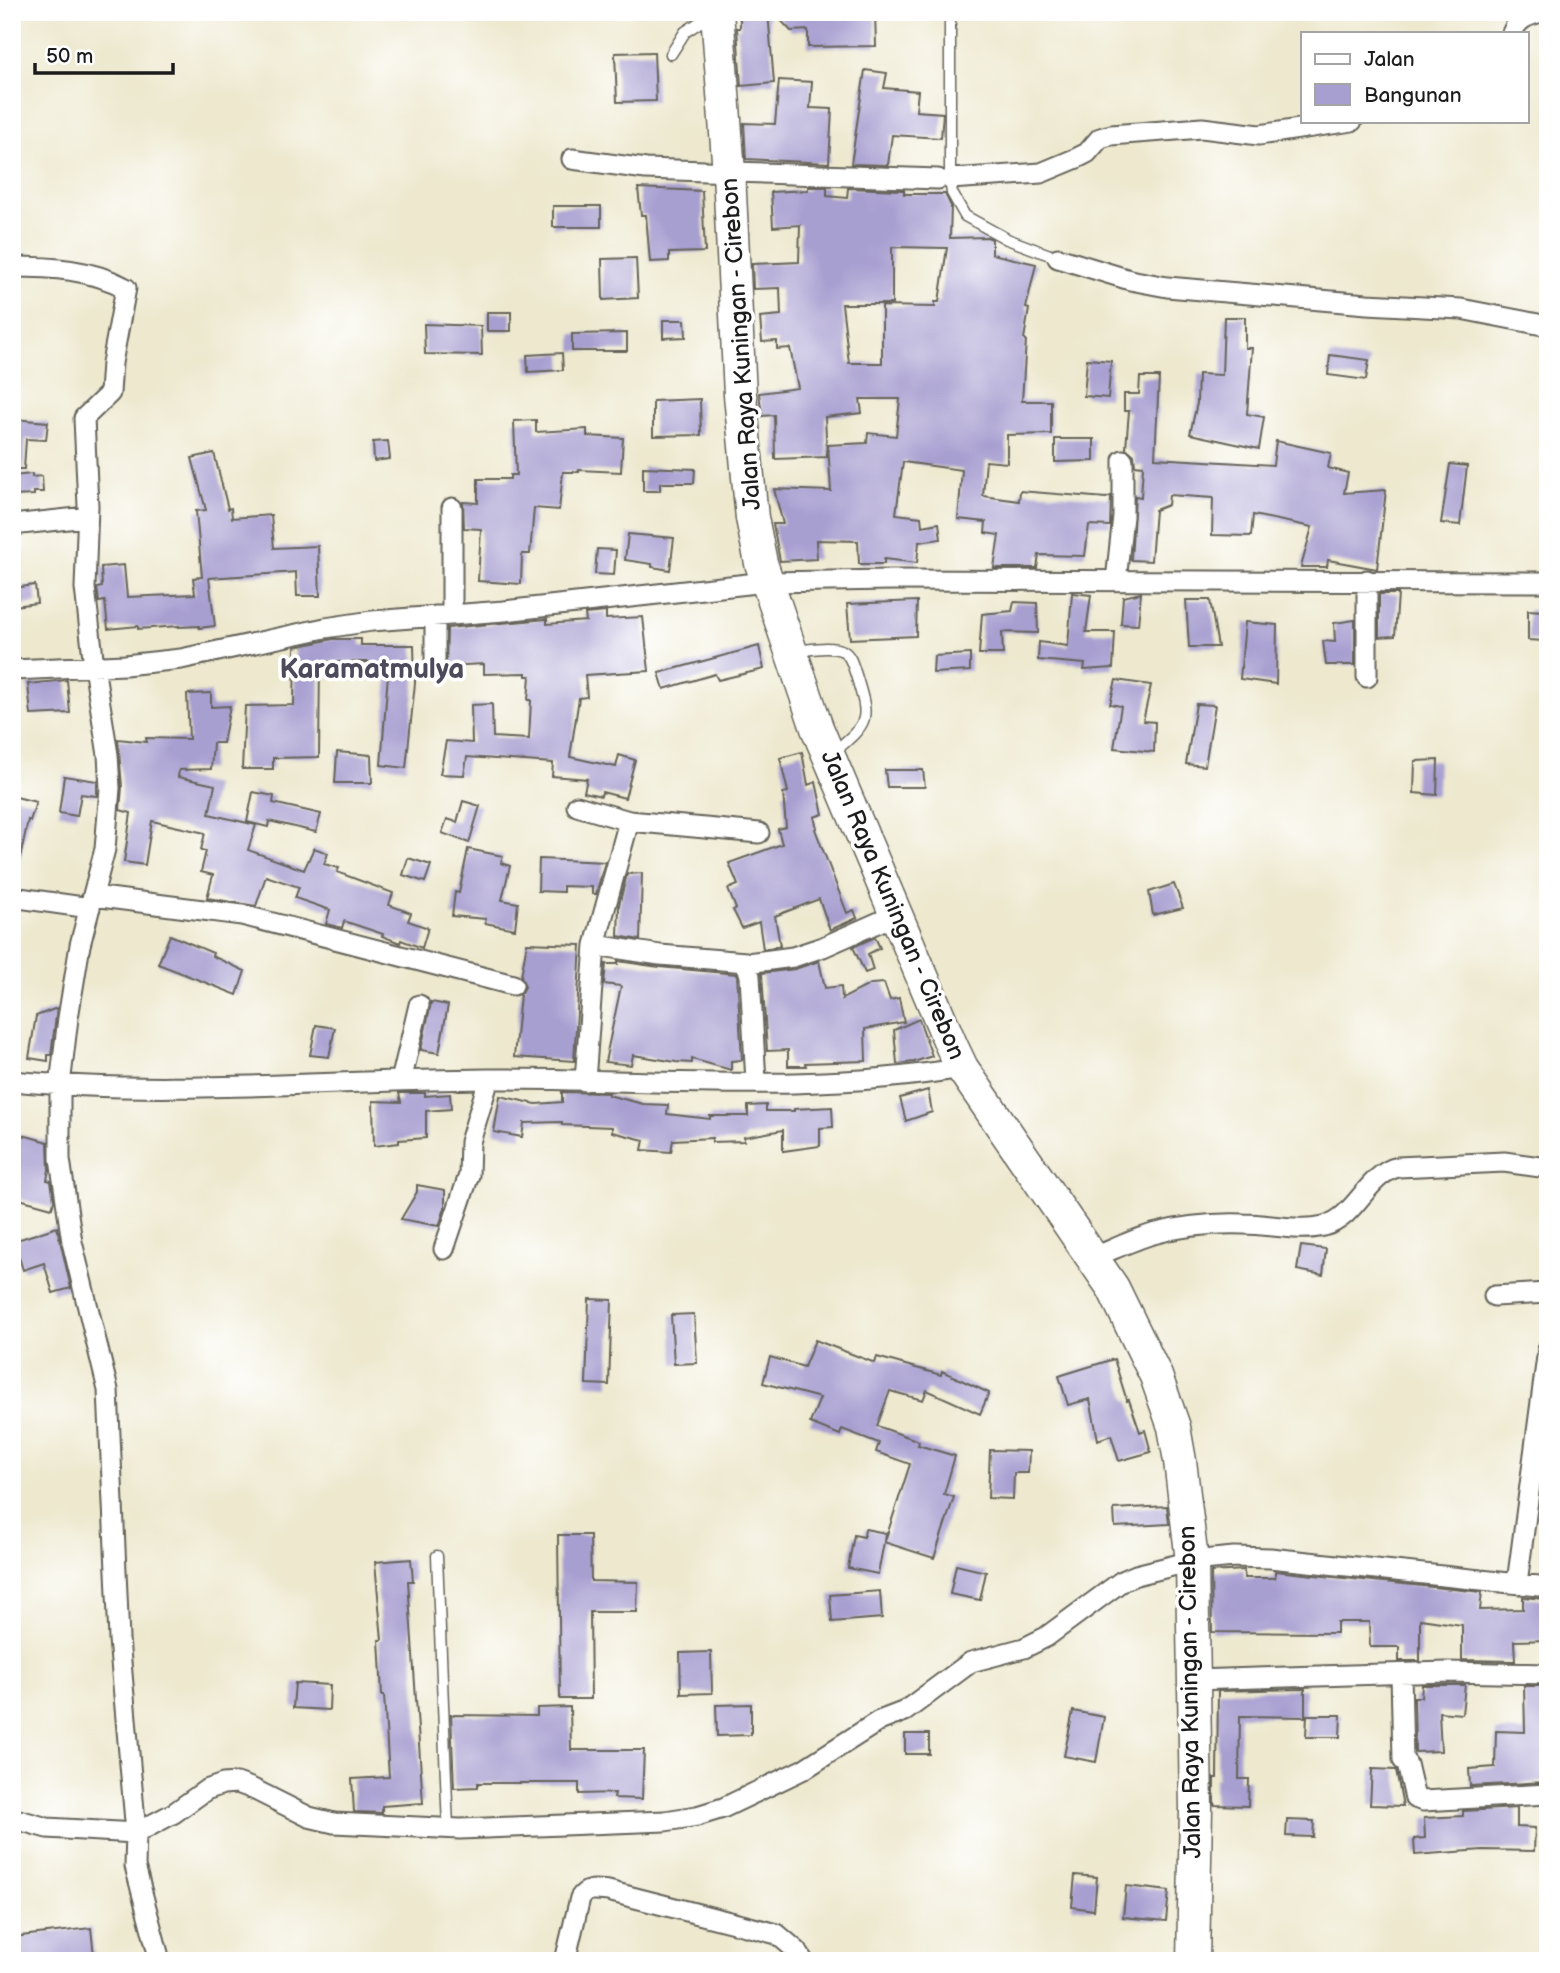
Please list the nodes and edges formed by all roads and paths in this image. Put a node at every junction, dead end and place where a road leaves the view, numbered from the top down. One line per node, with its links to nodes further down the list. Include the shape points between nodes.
1 (716, 12): 5 (lane, via 685,32); 8 (highway, Jalan Raya Kuningan - Cirebon)
2 (950, 12): 9 (lane)
3 (1541, 12): 4 (street, via 1522,18)
4 (1512, 32)
5 (671, 54)
6 (1345, 122): 9 (street, via 1250,135 1202,128 1111,135 1100,138 1087,153 1041,173)
7 (572, 159): 8 (street)
8 (729, 173): 9 (street); 19 (highway, Jalan Raya Kuningan - Cirebon, via 741,407 752,518)
9 (944, 179): 10 (lane, via 965,216 1007,239)
10 (1058, 258): 12 (street, via 1167,287 1461,309)
11 (12, 267): 15 (street, via 65,269 109,279 126,288 111,363 110,393 84,418)
12 (1548, 326)
13 (1123, 460): 18 (street)
14 (452, 508): 21 (street)
15 (87, 517): 16 (street); 24 (street, via 85,588)
16 (12, 525)
17 (1367, 580): 18 (street); 20 (street); 26 (street)
18 (1116, 581): 19 (street)
19 (766, 582): 21 (street); 22 (highway, Jalan Raya Kuningan - Cirebon)
20 (1548, 582)
21 (443, 615): 23 (street); 24 (street, via 325,628 181,659)
22 (790, 651): 27 (highway, Jalan Raya Kuningan - Cirebon); 27 (lane, via 841,650 852,664 866,714 857,733)
23 (435, 660)
24 (94, 666): 25 (street); 32 (street, via 110,788 105,849)
25 (12, 670)
26 (1367, 677)
27 (829, 756): 33 (highway, Jalan Raya Kuningan - Cirebon)
28 (577, 806): 29 (street)
29 (629, 821): 30 (street); 34 (street)
30 (759, 833)
31 (12, 897): 32 (street)
32 (91, 902): 36 (street, via 242,915); 44 (street, via 80,945)
33 (895, 915): 35 (street, via 801,954); 38 (highway, Jalan Raya Kuningan - Cirebon)
34 (595, 945): 35 (street); 42 (street)
35 (747, 963): 43 (street)
36 (513, 985)
37 (419, 1005): 41 (street)
38 (962, 1068): 43 (street, via 855,1080); 47 (highway, Jalan Raya Kuningan - Cirebon)
39 (489, 1079): 41 (street); 42 (street); 46 (street)
40 (12, 1081): 44 (street)
41 (401, 1081): 44 (street)
42 (585, 1081): 43 (street)
43 (756, 1082)
44 (60, 1085): 61 (street, via 60,1159 66,1207 108,1390 118,1639)
45 (1548, 1168): 47 (street, via 1504,1162 1398,1167 1383,1172 1351,1210 1325,1225 1206,1224 1152,1234)
46 (444, 1250)
47 (1092, 1258): 52 (highway, Jalan Raya Kuningan - Cirebon, via 1113,1288 1156,1376 1174,1427)
48 (1548, 1293): 49 (street)
49 (1494, 1296)
50 (1548, 1349): 53 (street)
51 (437, 1556): 60 (lane)
52 (1192, 1561): 53 (street, via 1270,1558); 57 (highway, Jalan Raya Kuningan - Cirebon); 60 (street, via 1122,1581 1046,1637 971,1662 905,1711 879,1721 804,1769 723,1808 665,1821)
53 (1517, 1583): 54 (street)
54 (1548, 1587)
55 (1401, 1674): 56 (street); 57 (street); 58 (street, via 1403,1760 1415,1798)
56 (1548, 1674)
57 (1194, 1680): 65 (highway, Jalan Raya Kuningan - Cirebon)
58 (1548, 1794)
59 (12, 1818): 61 (street, via 47,1828)
60 (448, 1828): 61 (street, via 334,1823 309,1817 243,1784 230,1783 206,1790)
61 (135, 1833): 62 (street, via 135,1866)
62 (160, 1961)
63 (565, 1961): 64 (street, via 580,1898 592,1889 777,1934)
64 (803, 1961)
65 (1194, 1961)

